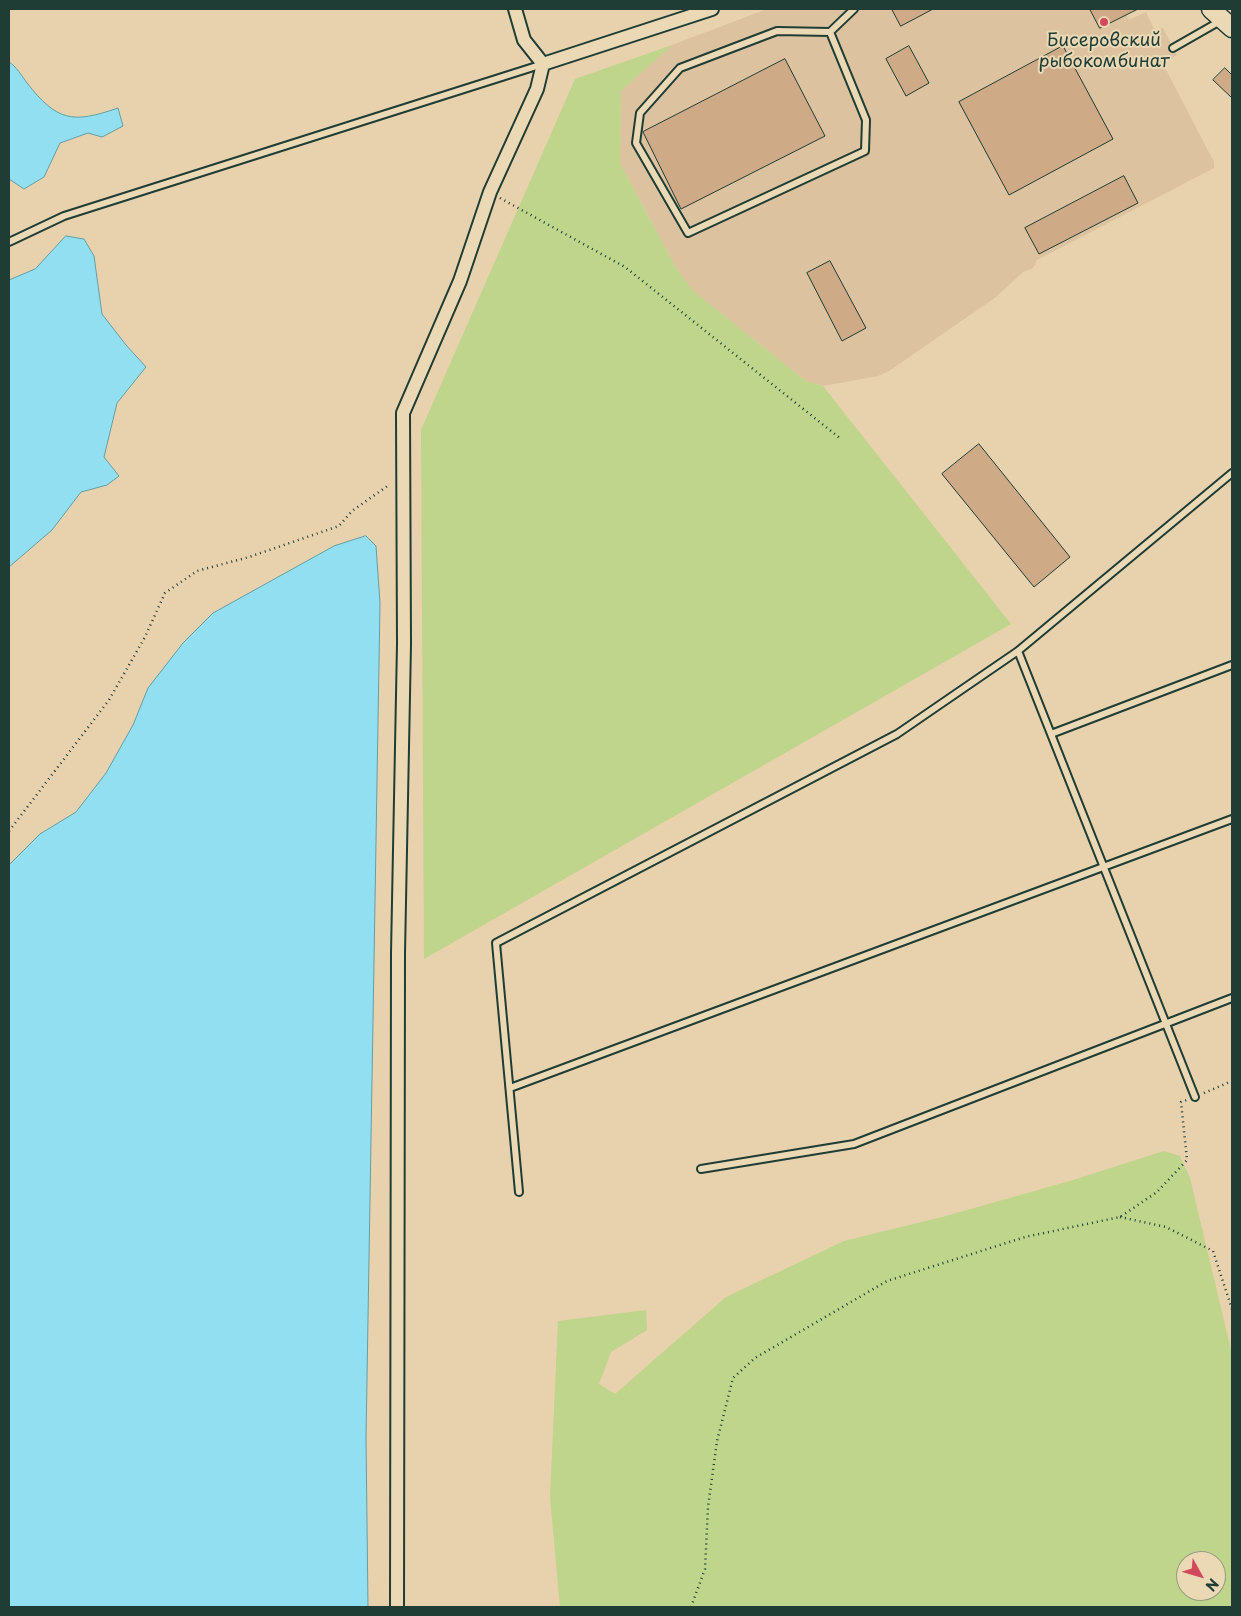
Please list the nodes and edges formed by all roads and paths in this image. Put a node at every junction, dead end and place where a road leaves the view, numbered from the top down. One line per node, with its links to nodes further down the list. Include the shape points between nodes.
1 (515, 9): 7 (street, via 524,40)
2 (712, 9): 7 (street)
3 (854, 9): 5 (lane)
4 (1222, 19): 6 (lane)
5 (830, 32): 5 (lane, via 777,31 680,68 640,113 636,142 688,233 865,151 866,120)
6 (1173, 48)
7 (543, 64): 8 (street, via 537,89); 9 (lane, via 64,216)
8 (490, 192): 10 (path, via 625,267); 12 (street, via 460,281 403,413)
9 (9, 242)
10 (841, 439)
11 (1232, 473): 13 (lane)
12 (403, 475): 17 (path, via 352,511 339,526 197,571 165,593 145,637 109,700); 28 (street, via 404,644 398,952)
13 (1018, 651): 15 (lane); 22 (lane, via 897,734 496,943)
14 (1232, 665): 15 (lane)
15 (1051, 734): 18 (lane)
16 (1232, 819): 18 (lane)
17 (9, 831)
18 (1104, 867): 20 (lane); 22 (lane)
19 (1232, 998): 20 (lane)
20 (1166, 1024): 23 (lane); 24 (lane, via 854,1144)
21 (1232, 1081): 23 (path)
22 (510, 1088): 25 (lane)
23 (1194, 1097): 26 (path, via 1181,1102 1187,1160 1157,1192)
24 (701, 1169)
25 (519, 1192)
26 (1120, 1217): 27 (path, via 1166,1228 1213,1251); 29 (path, via 1026,1237 887,1281 755,1358 733,1378 716,1441 705,1569)
27 (1232, 1309)
28 (398, 1607)
29 (691, 1607)

